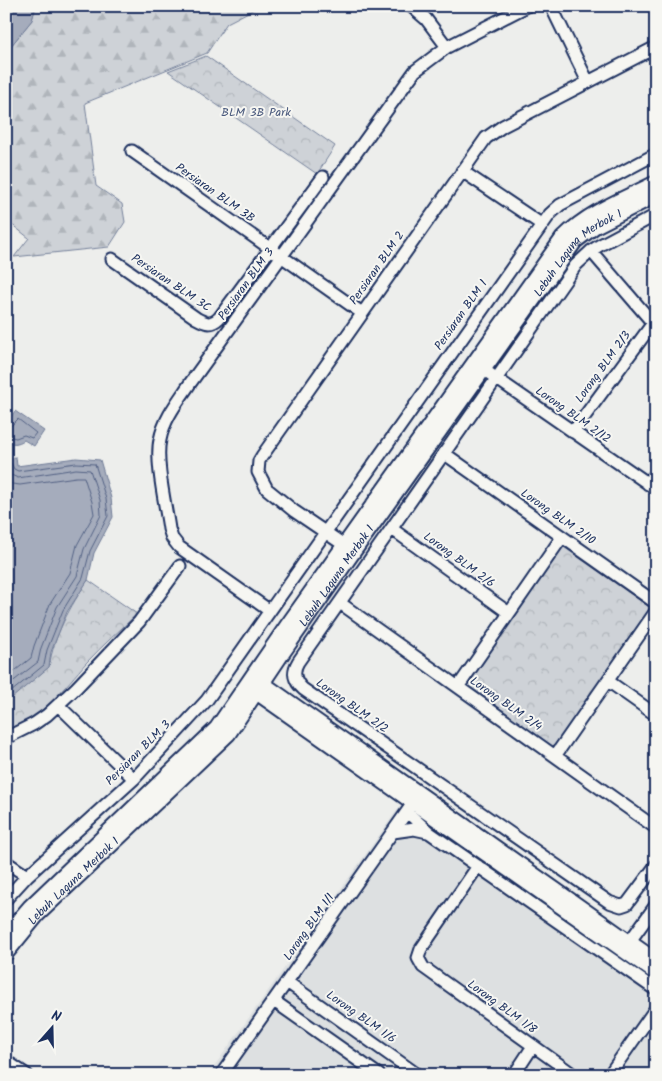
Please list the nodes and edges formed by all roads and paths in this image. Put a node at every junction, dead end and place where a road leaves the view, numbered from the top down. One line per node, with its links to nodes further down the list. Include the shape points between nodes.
1 (411, 6): 4 (street)
2 (527, 6): 4 (street, Persiaran BLM 3)
3 (551, 6): 6 (street)
4 (448, 47): 17 (street, Persiaran BLM 3, via 410,77)
5 (656, 47): 6 (street, Persiaran BLM 2)
6 (588, 82): 9 (street, Persiaran BLM 2, via 493,132)
7 (132, 150): 15 (street, Persiaran BLM 3B)
8 (656, 154): 14 (street, Persiaran BLM 1, via 560,205)
9 (462, 171): 14 (street); 19 (street, Persiaran BLM 2)
10 (323, 177): 15 (street)
11 (656, 183): 21 (street, Lebuh Laguna Merbok 1, via 590,216 563,238)
12 (656, 195): 21 (street, Lebuh Laguna Merbok 1, via 594,226 575,241)
13 (656, 215): 16 (street, Lorong BLM 2/2)
14 (542, 224): 28 (street, Persiaran BLM 1)
15 (270, 249): 17 (street, Persiaran BLM 3B); 18 (street, Persiaran BLM 3C, via 219,318 207,324)
16 (591, 251): 20 (street); 22 (street, Lorong BLM 2/2, via 576,265)
17 (282, 257): 19 (street, Persiaran BLM 3B); 34 (street, Persiaran BLM 3, via 175,407 164,427 158,449 172,538 179,547)
18 (112, 259)
19 (362, 313): 28 (street, Persiaran BLM 2, via 258,466 262,482 271,494)
20 (654, 320): 23 (street, Lorong BLM 2/3)
21 (479, 366): 22 (street, Lorong BLM 2/12); 30 (street, Lebuh Laguna Merbok 1)
22 (497, 379): 23 (street, Lorong BLM 2/12); 24 (street, Lorong BLM 2/2)
23 (573, 432): 26 (street, Lorong BLM 2/12)
24 (445, 454): 27 (street, Lorong BLM 2/2); 29 (street, Lorong BLM 2/10)
25 (656, 473): 26 (street)
26 (652, 487)
27 (392, 529): 32 (street, Lorong BLM 2/2); 35 (street, Lorong BLM 2/6)
28 (325, 532): 30 (street, Persiaran BLM 2); 34 (street, Persiaran BLM 3)
29 (562, 537): 33 (street, Lorong BLM 2/10); 35 (street)
30 (349, 549): 38 (street, Lebuh Laguna Merbok 1)
31 (180, 566): 40 (street, via 139,622)
32 (340, 603): 39 (street, Lorong BLM 2/4); 50 (street, Lorong BLM 2/2, via 295,667 294,676 303,689 609,902 621,906 627,904)
33 (656, 603)
34 (270, 611): 44 (street, Persiaran BLM 3, via 207,700)
35 (509, 612): 39 (street)
36 (656, 612): 37 (street)
37 (608, 681): 41 (street); 43 (street)
38 (254, 684): 45 (street); 55 (street, Lebuh Laguna Merbok 1, via 212,734 30,907); 57 (street, Lebuh Laguna Merbok 1, via 224,738 37,915)
39 (458, 687): 43 (street, Lorong BLM 2/4)
40 (58, 705): 42 (street, via 34,724); 44 (street)
41 (656, 715)
42 (6, 738)
43 (556, 756): 46 (street, Lorong BLM 2/4)
44 (134, 779): 52 (street, Persiaran BLM 3)
45 (413, 803): 47 (street, Lorong BLM 1/1); 48 (street); 56 (street)
46 (656, 828)
47 (393, 832): 48 (street, via 414,828); 60 (street, Lorong BLM 1/1)
48 (430, 833): 51 (street)
49 (6, 862): 52 (street)
50 (656, 865)
51 (478, 866): 61 (street); 64 (street, Lorong BLM 1/8, via 418,958 423,967)
52 (27, 876): 53 (street, Persiaran BLM 3)
53 (6, 899)
54 (656, 905): 56 (street)
55 (6, 935)
56 (626, 946): 58 (street); 59 (street)
57 (6, 953)
58 (656, 961)
59 (656, 973)
60 (287, 982): 62 (street, Lorong BLM 1/1); 69 (street, Lorong BLM 1/6)
61 (656, 990)
62 (274, 1001): 67 (street, Lorong BLM 1/1); 68 (street)
63 (656, 1008): 72 (street)
64 (533, 1046): 70 (street); 71 (street, Lorong BLM 1/8)
65 (6, 1061): 66 (street)
66 (26, 1075)
67 (222, 1075)
68 (379, 1075)
69 (418, 1075)
70 (514, 1075)
71 (574, 1075)
72 (609, 1075)

